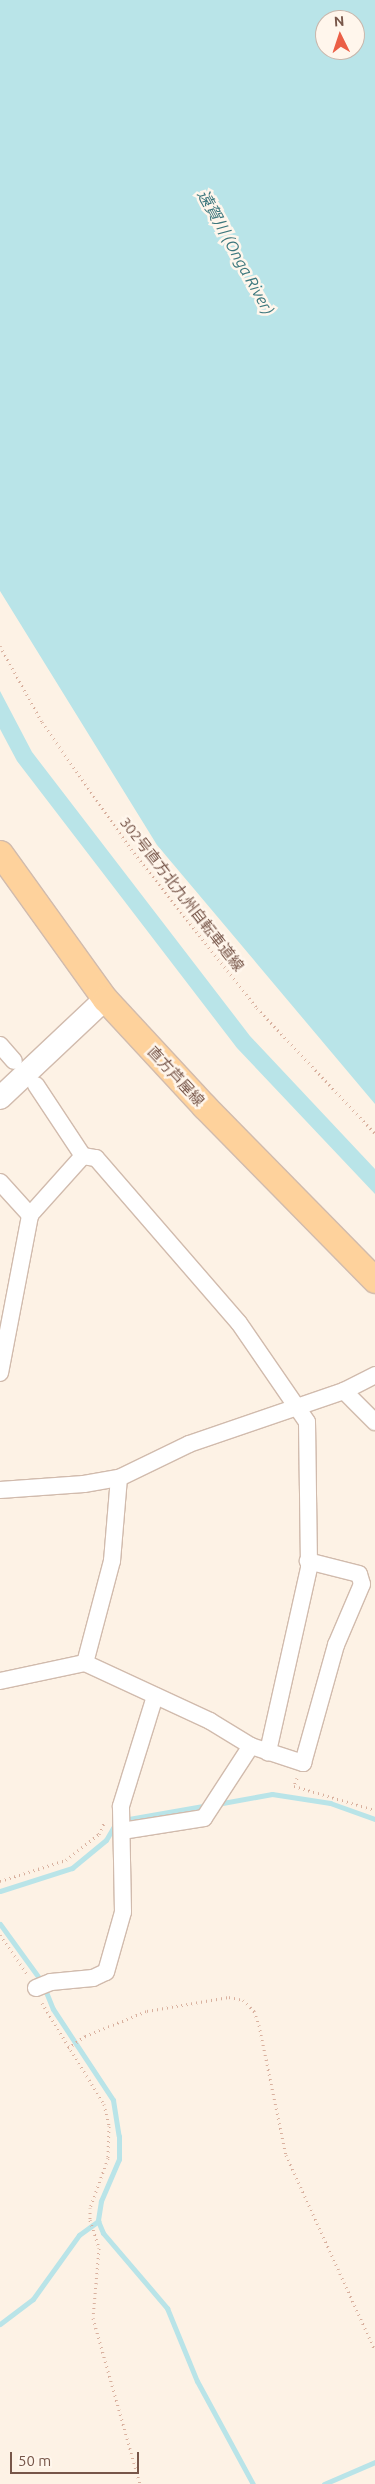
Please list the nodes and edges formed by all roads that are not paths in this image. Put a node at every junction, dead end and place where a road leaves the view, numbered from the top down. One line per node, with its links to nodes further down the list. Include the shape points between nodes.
1 (0, 853): 2 (main road, 直方芦屋線)
2 (105, 999): 6 (street); 10 (main road, 直方芦屋線, via 204,1106)
3 (0, 1045): 4 (street)
4 (14, 1061)
5 (36, 1085): 7 (street)
6 (0, 1098)
7 (83, 1156): 9 (street); 14 (street, via 96,1158 232,1316)
8 (0, 1182): 9 (street)
9 (30, 1215): 11 (street)
10 (375, 1280)
11 (0, 1373)
12 (375, 1375): 13 (street)
13 (344, 1391): 14 (street); 15 (street)
14 (298, 1407): 16 (street, via 189,1444); 18 (street, via 307,1422)
15 (375, 1422)
16 (119, 1478): 17 (street); 19 (street, via 112,1561)
17 (0, 1490)
18 (308, 1561): 23 (street); 23 (street, via 358,1574 362,1584 336,1645 302,1763)
19 (85, 1663): 20 (street); 21 (street)
20 (0, 1681)
21 (155, 1696): 22 (street, via 210,1721); 24 (street, via 122,1813)
22 (251, 1746): 23 (street); 24 (street, via 204,1818)
23 (268, 1752)
24 (122, 1831): 25 (street, via 123,1912 106,1972 93,1978 51,1982)
25 (36, 1988)

